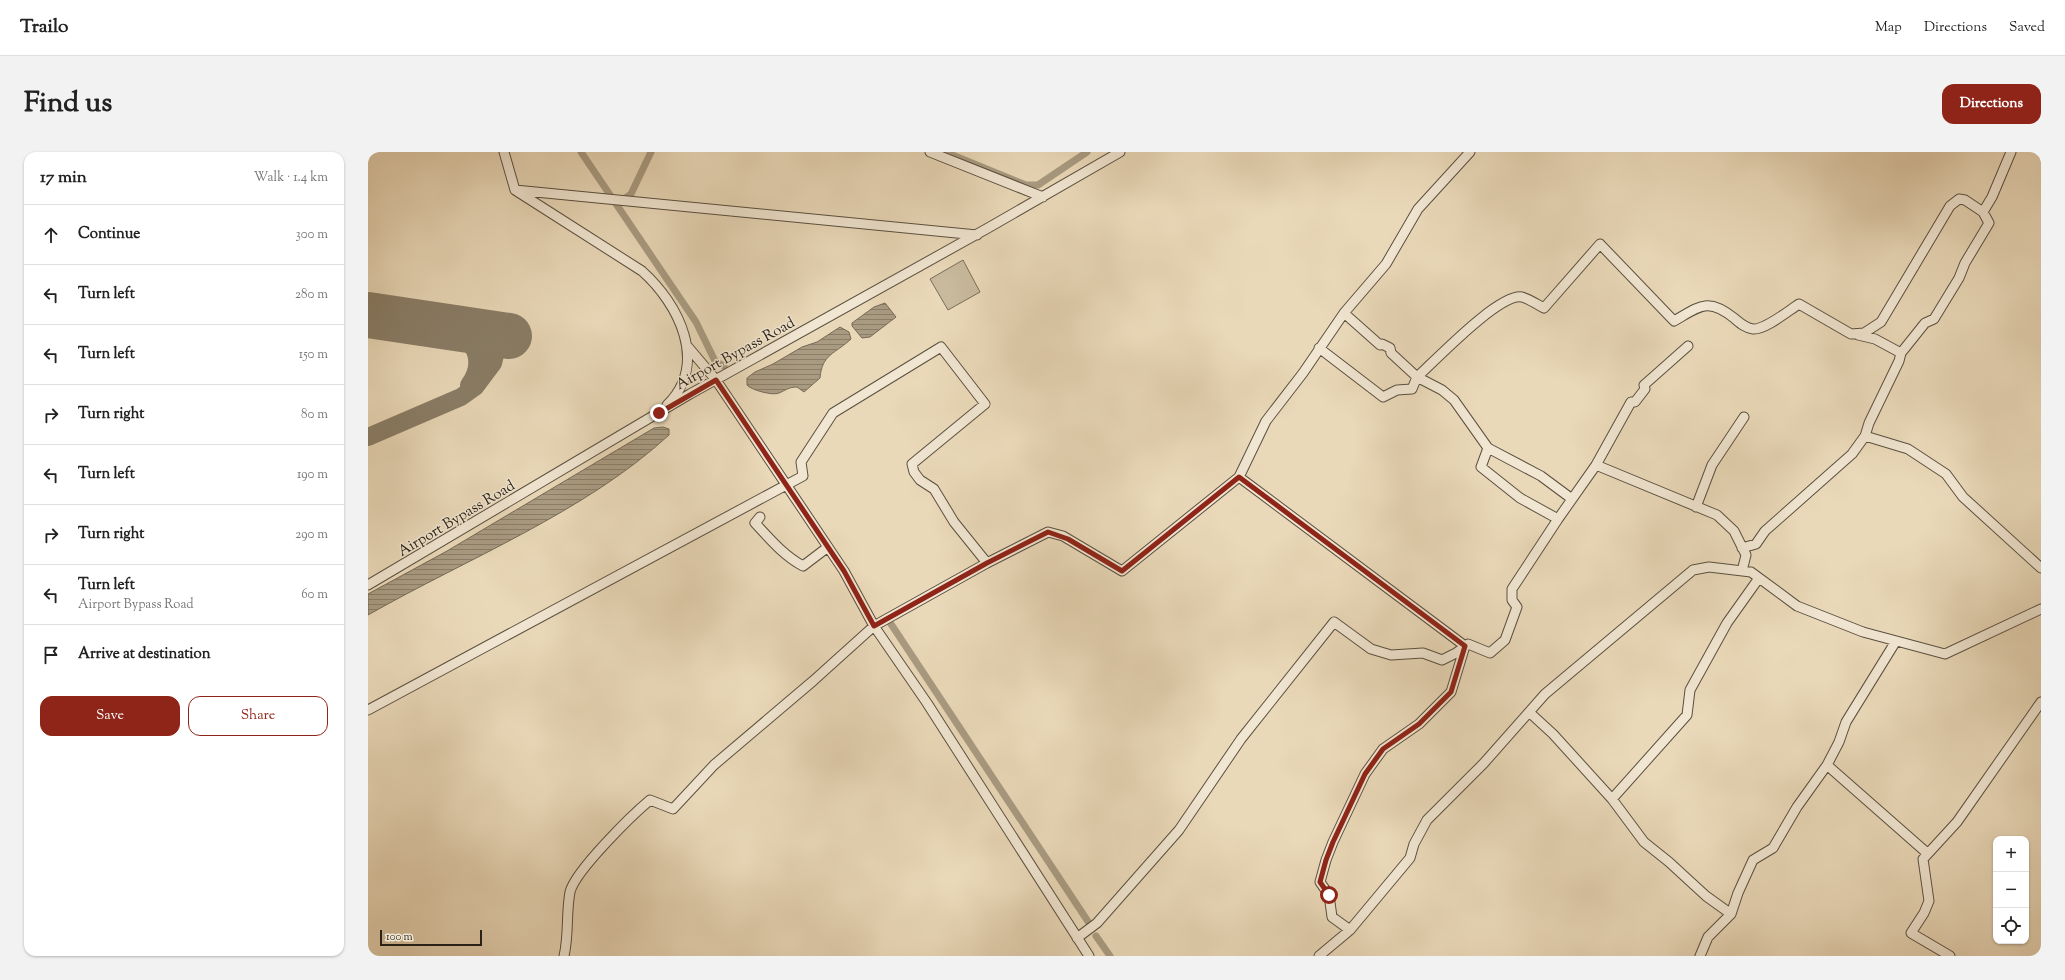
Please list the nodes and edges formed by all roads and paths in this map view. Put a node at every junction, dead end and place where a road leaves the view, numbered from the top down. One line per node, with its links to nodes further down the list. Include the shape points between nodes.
1 (504, 152): 6 (street)
2 (930, 152): 7 (street)
3 (1120, 152): 7 (street, Airport Bypass Road)
4 (1470, 152): 10 (street, via 1418,209 1386,264)
5 (2011, 152): 8 (street)
6 (515, 190): 9 (street); 13 (street, via 642,271 669,303)
7 (1043, 197): 9 (street, Airport Bypass Road)
8 (1983, 212): 11 (street, via 1965,200 1959,199 1950,206 1881,322 1864,333); 15 (street, via 1989,223 1959,278 1934,318 1925,323)
9 (976, 235): 17 (street, Airport Bypass Road)
10 (1344, 313): 14 (street); 16 (street, via 1380,345 1390,348 1391,353)
11 (1855, 334): 15 (street, via 1875,339); 16 (street, via 1799,304 1772,322 1754,329 1744,326 1716,307 1702,305 1674,321 1600,244 1544,308 1521,297 1511,299 1483,316)
12 (1688, 346): 22 (street, via 1644,385 1646,389 1635,402 1631,402)
13 (688, 347): 17 (street); 18 (street, via 685,378 671,401)
14 (1318, 348): 16 (street, via 1383,397 1397,390 1412,389); 23 (street, via 1303,373 1266,421)
15 (1900, 353): 20 (street, via 1899,362)
16 (1418, 377): 21 (street, via 1454,400)
17 (716, 380): 18 (street, Airport Bypass Road); 24 (street)
18 (659, 413): 35 (street, Airport Bypass Road)
19 (1744, 417): 26 (street, via 1712,465)
20 (1865, 436): 30 (street, via 1852,454 1765,530 1756,544); 32 (street, via 1908,449 1946,474 1963,497)
21 (1488, 448): 25 (street, via 1541,476); 28 (street, via 1481,467 1520,498)
22 (1596, 465): 25 (street); 26 (street)
23 (1239, 477): 31 (street, via 1122,571 1068,539 1048,532); 39 (street)
24 (786, 486): 29 (street); 31 (street, via 804,474 801,462 833,413 942,347 985,404 912,464 920,480 934,489 954,522); 41 (street)
25 (1572, 499): 28 (street)
26 (1696, 507): 30 (street, via 1717,515 1734,531)
27 (760, 517): 29 (street, via 756,522 770,540 789,558 803,566)
28 (1558, 519): 39 (street, via 1512,589 1512,600 1517,607 1505,640 1490,653 1468,644)
29 (828, 546): 37 (street)
30 (1742, 548): 33 (street, via 1746,555)
31 (987, 563): 37 (street)
32 (2041, 568)
33 (1742, 571): 34 (street, via 1752,572); 42 (street, via 1709,567 1693,570 1545,694)
34 (1759, 578): 38 (street, via 1797,606 1863,632); 44 (street, via 1727,623 1690,690 1687,715)
35 (368, 586)
36 (2041, 609): 38 (street, via 1945,654)
37 (874, 626): 48 (street, via 1051,894); 49 (street, via 714,765 673,809 650,800 587,863 570,891 568,940)
38 (1896, 641): 43 (street, via 1846,722)
39 (1465, 646): 47 (street, via 1451,692 1419,724 1383,749 1365,774 1328,854 1320,882 1329,895 1332,917); 48 (street, via 1442,660 1423,654 1391,655 1371,648 1334,622 1241,739 1178,830 1097,923)
40 (2041, 702): 45 (street, via 1957,822)
41 (368, 710)
42 (1529, 712): 44 (street, via 1553,734); 47 (street, via 1484,763 1427,820 1414,844 1410,858)
43 (1827, 765): 45 (street); 46 (street, via 1797,807 1773,848 1753,860)
44 (1612, 799): 46 (street, via 1644,842 1706,896)
45 (1927, 853): 53 (street, via 1923,859 1929,901 1911,933)
46 (1731, 914): 52 (street, via 1708,937)
47 (1350, 930): 51 (street)
48 (1077, 938): 50 (street)
49 (564, 956)
50 (1089, 956)
51 (1319, 956)
52 (1700, 956)
53 (1950, 956)

